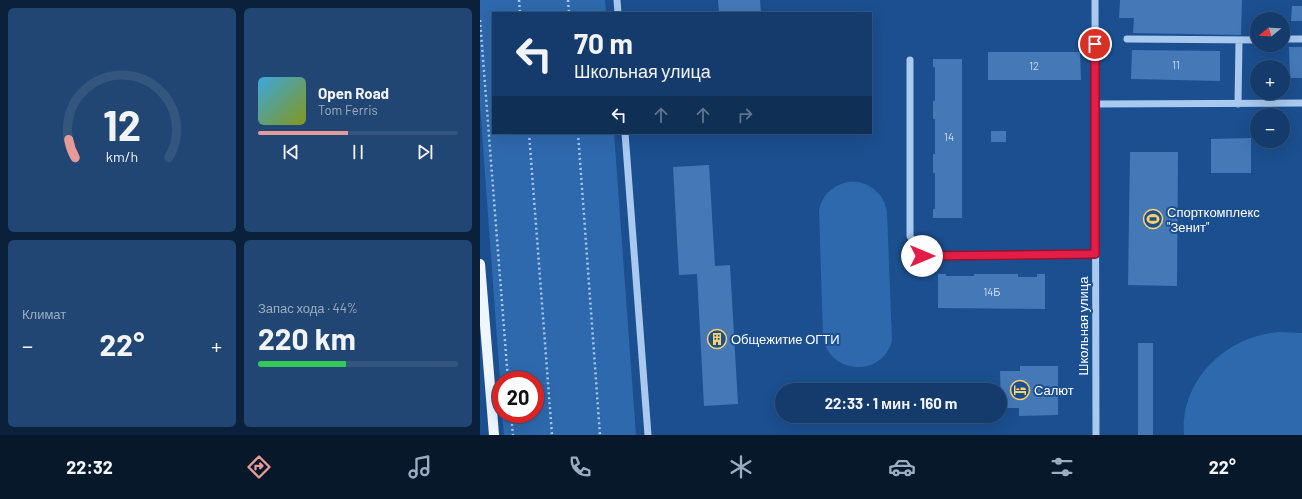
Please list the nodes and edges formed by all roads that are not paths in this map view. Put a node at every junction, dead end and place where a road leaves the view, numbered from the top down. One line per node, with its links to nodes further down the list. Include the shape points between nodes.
1 (617, 0): 3 (street)
2 (1095, 0): 11 (street, Школьная улица)
3 (618, 12)
4 (1127, 38): 7 (street)
5 (1290, 39): 6 (street)
6 (1302, 39)
7 (1239, 40): 8 (street); 12 (street)
8 (1250, 40)
9 (910, 60): 14 (street, via 910,236 922,256)
10 (1302, 103): 12 (street)
11 (1095, 104): 12 (street); 14 (street, Школьная улица)
12 (1238, 104)
13 (625, 134): 17 (street)
14 (1095, 254): 18 (street, Школьная улица)
15 (480, 264): 16 (main road)
16 (494, 435)
17 (648, 435)
18 (1096, 435)

